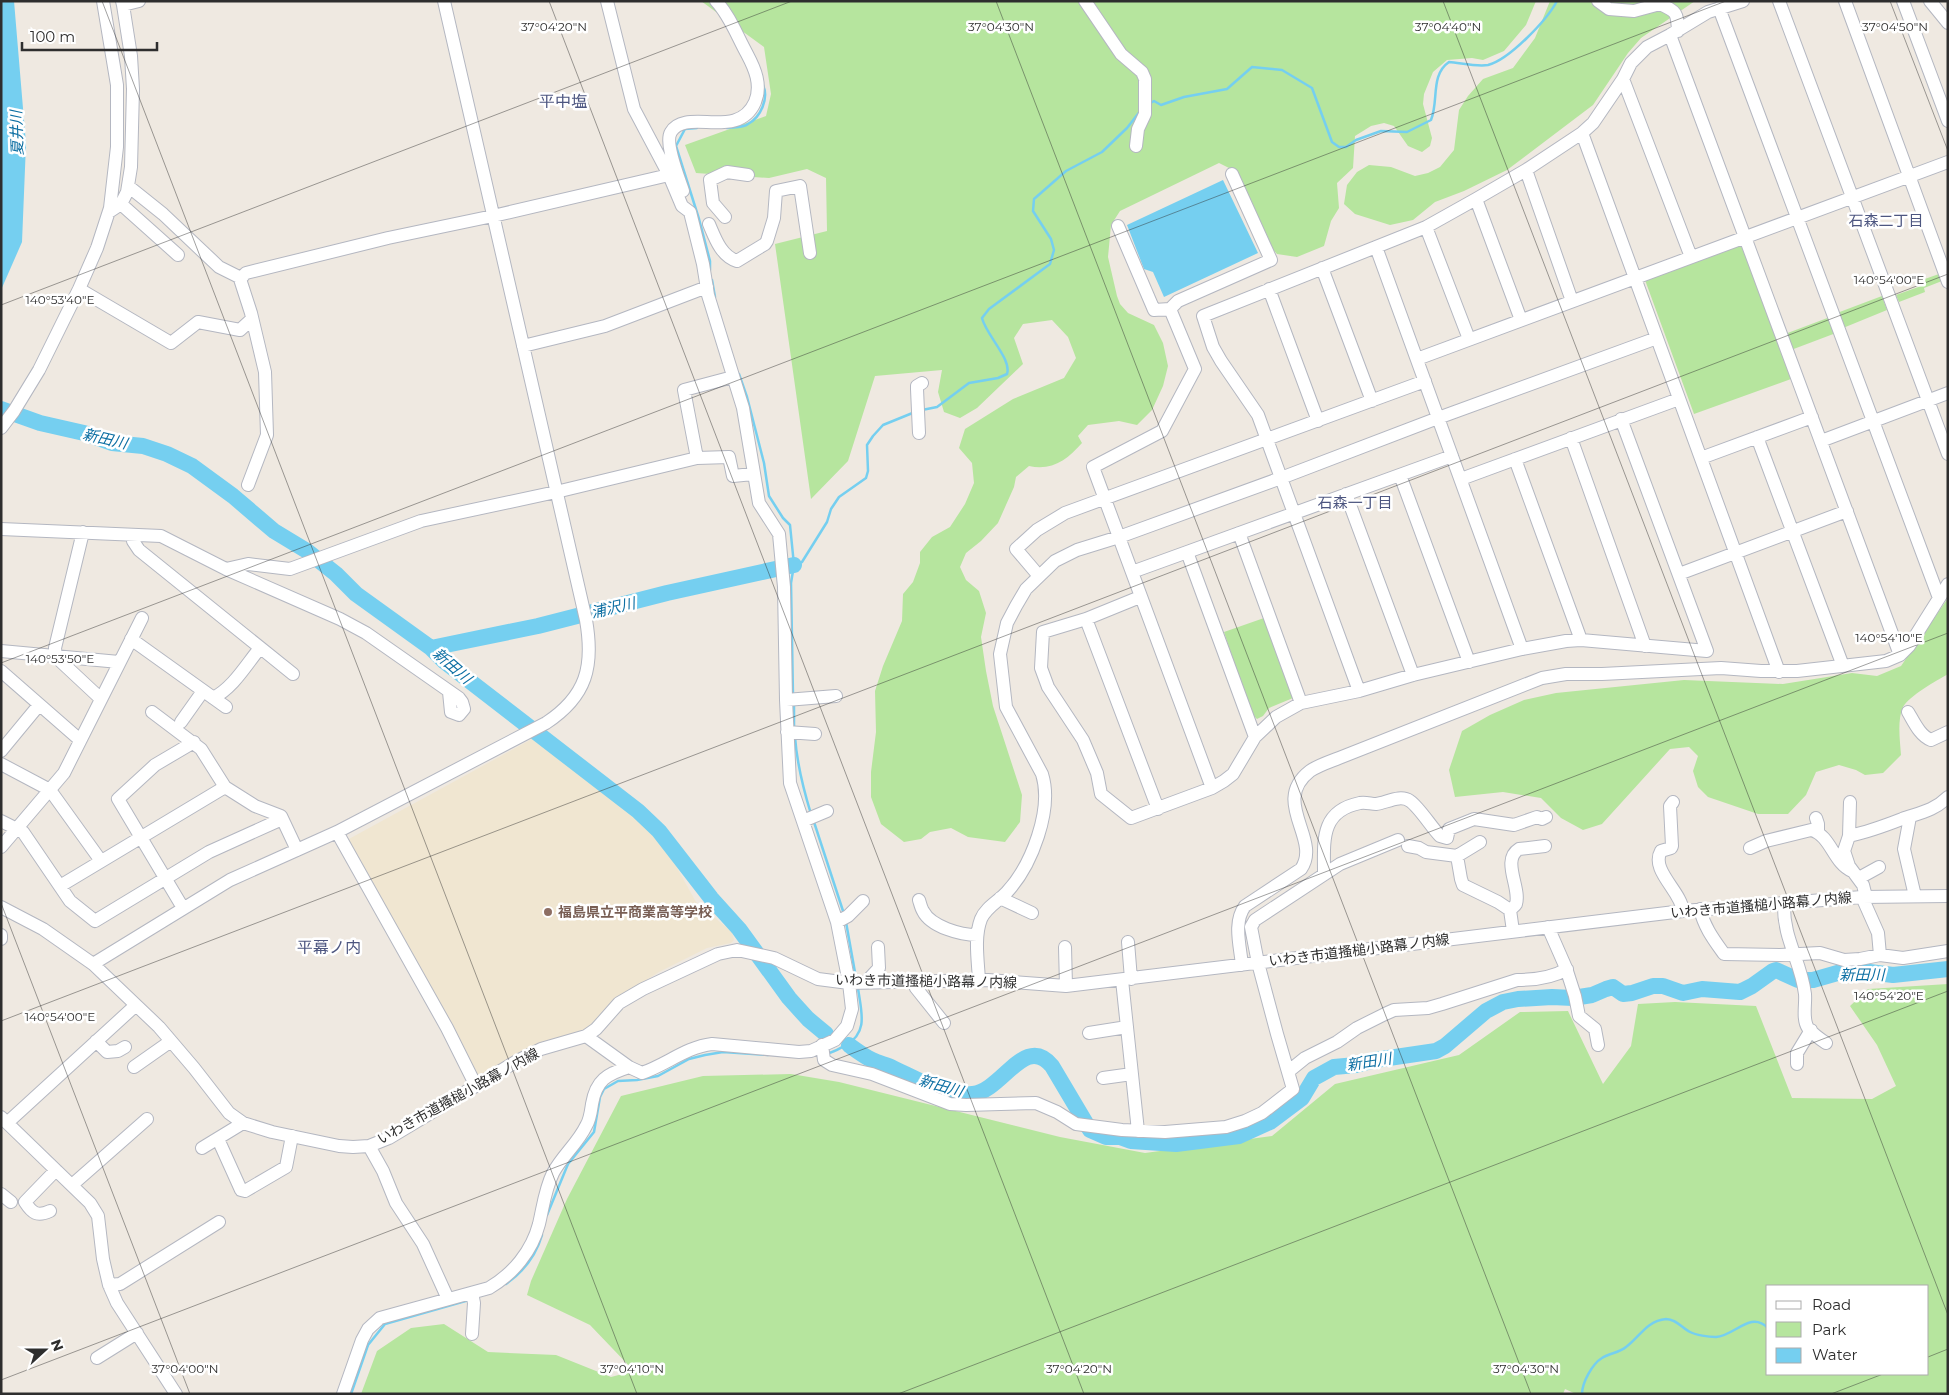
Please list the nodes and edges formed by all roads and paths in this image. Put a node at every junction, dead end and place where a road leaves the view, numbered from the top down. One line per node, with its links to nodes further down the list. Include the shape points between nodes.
1 (103, 1): 31 (street, via 117,85 117,147)
2 (139, 1): 13 (street)
3 (444, 1): 33 (street)
4 (607, 1): 24 (street, via 634,109)
5 (716, 1): 32 (street, via 750,60 758,91 753,105 742,118 680,125 671,132 669,146)
6 (1085, 1): 20 (street, via 1121,54 1142,72 1145,79 1145,114 1138,129)
7 (1598, 1): 16 (street, via 1609,9 1634,11 1660,4 1674,11 1678,17)
8 (1743, 1): 14 (street)
9 (1779, 1): 28 (street)
10 (1845, 1): 26 (street)
11 (1904, 1): 18 (street)
12 (1930, 1): 15 (street)
13 (122, 3): 27 (street, via 133,89)
14 (1719, 8): 16 (street); 34 (street)
15 (1948, 23)
16 (1674, 33): 17 (street, via 1647,47 1631,63); 39 (street)
17 (1623, 79): 19 (street, via 1598,117); 43 (street)
18 (1948, 121)
19 (1582, 133): 22 (street); 46 (street)
20 (1136, 146)
21 (1948, 162): 26 (street)
22 (1526, 170): 29 (street); 51 (street)
23 (1232, 174): 52 (street, via 1271,260 1178,301)
24 (669, 175): 32 (street, via 682,206); 33 (street)
25 (748, 175): 35 (street, via 727,172 710,180 713,203 726,216)
26 (1908, 177): 28 (street); 47 (street)
27 (128, 186): 30 (street); 45 (street, via 219,267)
28 (1852, 198): 34 (street); 65 (street)
29 (1476, 199): 37 (street); 54 (street)
30 (121, 204): 31 (street); 42 (street)
31 (109, 212): 49 (street)
32 (690, 212): 38 (street)
33 (493, 216): 45 (street, via 370,242 246,273); 57 (street)
34 (1798, 218): 39 (street); 70 (street)
35 (709, 224): 38 (street); 41 (street, via 720,247 737,261 767,241 774,218 776,191 800,186)
36 (1118, 226): 52 (street, via 1154,310)
37 (1426, 227): 40 (street); 56 (street)
38 (694, 230): 48 (street)
39 (1745, 237): 43 (street); 66 (street)
40 (1376, 247): 44 (street); 58 (street)
41 (810, 253)
42 (178, 255)
43 (1690, 257): 46 (street)
44 (1322, 268): 50 (street); 64 (street)
45 (242, 278): 53 (street)
46 (1635, 278): 51 (street); 55 (street)
47 (1948, 282)
48 (707, 287): 57 (street, via 605,326); 59 (street)
49 (79, 289): 53 (street, via 171,343 198,322 240,330); 71 (street, via 28,389)
50 (1269, 289): 69 (street); 75 (street, via 1203,316 1213,347 1258,416)
51 (1572, 301): 54 (street)
52 (1170, 309): 89 (street, via 1194,369 1162,431 1093,467)
53 (252, 318): 86 (street, via 265,372 267,435)
54 (1521, 320): 56 (street)
55 (1657, 338): 63 (street); 67 (street)
56 (1469, 339): 58 (street)
57 (523, 346): 87 (street)
58 (1417, 358): 60 (street)
59 (733, 377): 79 (street, via 684,390); 82 (street, via 743,408)
60 (1425, 381): 64 (street); 67 (street)
61 (922, 383): 72 (street, via 917,386)
62 (1948, 393): 65 (street)
63 (1679, 398): 68 (street); 80 (street)
64 (1372, 401): 69 (street)
65 (1928, 401): 70 (street); 77 (street)
66 (1812, 417): 73 (street); 76 (street)
67 (1438, 418): 78 (street); 84 (street)
68 (1621, 420): 74 (street); 102 (street)
69 (1318, 421): 75 (street)
70 (1874, 421): 76 (street); 106 (street)
71 (1, 428)
72 (919, 433)
73 (1757, 437): 80 (street); 94 (street)
74 (1571, 438): 81 (street); 111 (street)
75 (1266, 440): 84 (street); 89 (street)
76 (1821, 441): 90 (street)
77 (1948, 454)
78 (1452, 456): 83 (street); 85 (street)
79 (696, 458): 82 (street, via 728,457 733,476); 87 (street)
80 (1701, 458): 99 (street)
81 (1515, 459): 85 (street); 110 (street)
82 (753, 474): 129 (street, via 759,503 779,534)
83 (1400, 475): 88 (street); 118 (street)
84 (1281, 478): 91 (street); 97 (street)
85 (1460, 479): 113 (street)
86 (248, 485)
87 (556, 492): 100 (street, via 421,521 290,568 248,564); 159 (street, via 590,643 589,663 577,694 566,708 546,723)
88 (1346, 494): 91 (street); 123 (street)
89 (1105, 499): 97 (street); 103 (street, via 1065,513 1016,548)
90 (1846, 512): 94 (street); 115 (street)
91 (1294, 514): 95 (street); 124 (street)
92 (1, 529): 93 (street)
93 (84, 532): 96 (street); 116 (street, via 55,648)
94 (1793, 532): 99 (street); 119 (street)
95 (1239, 533): 98 (street); 130 (street)
96 (133, 535): 100 (street, via 161,536); 112 (street, via 139,550)
97 (1119, 537): 101 (street); 103 (street, via 1077,550)
98 (1187, 552): 101 (street); 139 (street)
99 (1736, 553): 102 (street); 120 (street)
100 (226, 569): 125 (street, via 366,633)
101 (1132, 572): 105 (street)
102 (1679, 574): 111 (street, via 1707,651)
103 (1038, 576): 178 (street, via 1026,589 1007,623 1000,654 1006,707 1042,774 1044,812 1026,865)
104 (1948, 584): 106 (street)
105 (1140, 597): 108 (street); 145 (street)
106 (1940, 598): 115 (street, via 1910,646)
107 (142, 618): 109 (street)
108 (1086, 618): 150 (street); 150 (street, via 1043,632 1041,668 1048,686 1082,740 1097,773 1101,794 1132,818)
109 (131, 639): 117 (street); 126 (street)
110 (1581, 640): 111 (street); 113 (street)
111 (1645, 646)
112 (260, 648): 122 (street); 126 (street, via 221,693)
113 (1522, 649): 118 (street)
114 (1, 651): 116 (street)
115 (1900, 656): 119 (street, via 1886,661)
116 (56, 657): 117 (street); 128 (street)
117 (119, 662): 128 (street)
118 (1469, 662): 123 (street)
119 (1843, 666): 120 (street)
120 (1779, 672): 201 (street, via 1721,668 1566,674 1542,678 1312,770 1297,788 1294,801 1308,854 1306,862 1301,869 1245,906 1239,914)
121 (2, 674): 131 (street)
122 (293, 674)
123 (1413, 675): 124 (street)
124 (1359, 691): 130 (street)
125 (449, 692)
126 (208, 694): 132 (street); 135 (street)
127 (836, 696): 129 (street)
128 (101, 699): 140 (street)
129 (786, 700): 136 (street)
130 (1301, 703): 139 (street, via 1276,717)
131 (39, 704): 140 (street); 142 (street)
132 (226, 707)
133 (152, 712): 141 (street)
134 (1908, 712): 137 (street, via 1928,739)
135 (181, 722)
136 (787, 732): 138 (street); 157 (street, via 790,783)
137 (1948, 732)
138 (815, 734)
139 (1255, 737): 145 (street, via 1233,774)
140 (80, 740): 146 (street, via 64,773)
141 (194, 742): 144 (street); 162 (street, via 155,764 118,799)
142 (1, 751)
143 (1, 764): 146 (street)
144 (226, 787): 155 (street); 162 (street)
145 (1212, 788): 150 (street)
146 (50, 790): 158 (street); 169 (street)
147 (1948, 797): 153 (street, via 1932,809)
148 (1673, 802): 186 (street, via 1670,806 1672,846 1658,853 1658,860 1663,876 1680,899)
149 (1850, 802): 161 (street)
150 (1158, 809)
151 (827, 811): 157 (street)
152 (1546, 817): 171 (street, via 1514,825 1504,818 1463,822 1449,829 1447,838 1440,836 1410,802 1398,799 1376,804 1361,803 1341,811 1327,826)
153 (1910, 817): 161 (street); 175 (street, via 1904,849)
154 (1816, 818): 160 (street)
155 (282, 819): 167 (street); 173 (street, via 209,852)
156 (1, 821): 158 (street)
157 (803, 821): 188 (street)
158 (17, 829): 164 (street); 174 (street, via 23,832)
159 (337, 832): 167 (street); 226 (street)
160 (1818, 832): 166 (street, via 1807,830); 172 (street, via 1839,861)
161 (1849, 836): 172 (street, via 1844,851)
162 (140, 837): 169 (street); 173 (street)
163 (1480, 842): 168 (street)
164 (1, 846)
165 (1545, 846): 185 (street, via 1519,849 1512,856 1516,904)
166 (1750, 848)
167 (297, 850): 182 (street, via 230,880)
168 (1457, 856): 171 (street, via 1426,852 1403,843 1359,855); 185 (street, via 1463,884)
169 (101, 861): 174 (street)
170 (1879, 867): 172 (street)
171 (1324, 873): 199 (street, via 1252,924)
172 (1856, 875): 177 (street)
173 (165, 879): 174 (street, via 95,921 70,901); 182 (street)
174 (60, 886)
175 (1915, 896): 176 (street, いわき市道搔槌小路幕ノ内線); 177 (street, いわき市道搔槌小路幕ノ内線)
176 (1948, 896)
177 (1866, 897): 181 (street, いわき市道搔槌小路幕ノ内線); 191 (street); 198 (street, via 1878,933)
178 (1000, 898): 187 (street); 192 (street, via 984,912)
179 (863, 900): 188 (street, via 848,916)
180 (919, 900): 192 (street, via 926,916 944,928)
181 (1784, 904): 184 (street, いわき市道搔槌小路幕ノ内線); 197 (street)
182 (183, 908): 200 (street)
183 (2, 909): 200 (street, いわき市道搔槌小路幕ノ内線, via 37,926)
184 (1700, 909): 186 (street, いわき市道搔槌小路幕ノ内線); 197 (street, via 1702,920 1724,954)
185 (1510, 910): 190 (street)
186 (1683, 911): 189 (street, いわき市道搔槌小路幕ノ内線)
187 (1032, 913)
188 (837, 922): 205 (street)
189 (1548, 927): 190 (street, いわき市道搔槌小路幕ノ内線); 202 (street)
190 (1513, 931): 199 (street, いわき市道搔槌小路幕ノ内線)
191 (1888, 934)
192 (978, 935): 204 (street)
193 (1128, 942): 203 (street)
194 (878, 947): 205 (street, via 879,968)
195 (1065, 948): 207 (street)
196 (1948, 951): 198 (street, via 1903,958)
197 (1793, 954): 198 (street, via 1820,953 1844,960); 211 (street, via 1802,980 1805,1020)
198 (1880, 955)
199 (1258, 963): 201 (street, いわき市道搔槌小路幕ノ内線); 223 (street)
200 (93, 964): 208 (street, いわき市道搔槌小路幕ノ内線)
201 (1242, 965): 203 (street, いわき市道搔槌小路幕ノ内線)
202 (1567, 969): 217 (street, via 1581,1018 1595,1029); 223 (street, via 1545,977 1517,980 1428,1008 1394,1010 1357,1028)
203 (1127, 979): 207 (street, いわき市道搔槌小路幕ノ内線); 210 (street)
204 (979, 980): 206 (street, いわき市道搔槌小路幕ノ内線); 207 (street, いわき市道搔槌小路幕ノ内線)
205 (857, 982): 206 (street, いわき市道搔槌小路幕ノ内線); 213 (street, いわき市道搔槌小路幕ノ内線, via 818,979 774,958 738,950 718,954 619,1002); 219 (street, via 847,1026)
206 (914, 982): 209 (street)
207 (1066, 986)
208 (136, 1005): 214 (street); 215 (street, いわき市道搔槌小路幕ノ内線)
209 (944, 1023)
210 (1127, 1027): 212 (street); 224 (street)
211 (1811, 1030): 216 (street); 220 (street, via 1797,1053)
212 (1089, 1033)
213 (586, 1036): 222 (street); 226 (street, いわき市道搔槌小路幕ノ内線, via 541,1049)
214 (96, 1041): 218 (street, via 107,1052); 228 (street)
215 (171, 1041): 221 (street); 229 (street, いわき市道搔槌小路幕ノ内線, via 229,1114)
216 (1826, 1043)
217 (1598, 1045)
218 (125, 1047)
219 (824, 1050): 222 (street, via 798,1052 712,1044 693,1048 642,1072); 230 (street, via 832,1065 872,1074 950,1104 1036,1104 1076,1124)
220 (1797, 1064)
221 (134, 1067)
222 (629, 1067): 240 (street, via 613,1072 598,1085 586,1126 553,1174 532,1244 523,1258 497,1283)
223 (1288, 1071): 230 (street, via 1293,1089 1268,1110 1245,1121 1212,1129)
224 (1132, 1074): 225 (street); 230 (street)
225 (1103, 1078)
226 (476, 1086): 233 (street, いわき市道搔槌小路幕ノ内線, via 389,1138)
227 (146, 1119): 236 (street)
228 (4, 1120): 235 (street)
229 (243, 1123): 231 (street, いわき市道搔槌小路幕ノ内線); 232 (street)
230 (1138, 1131)
231 (292, 1136): 232 (street, via 286,1167 245,1191 241,1190); 233 (street, いわき市道搔槌小路幕ノ内線, via 353,1148)
232 (218, 1139): 234 (street)
233 (369, 1146): 241 (street, via 396,1203 423,1244)
234 (202, 1148)
235 (56, 1170): 236 (street); 237 (street, via 25,1202 34,1214)
236 (72, 1185): 239 (street, via 98,1216)
237 (50, 1211)
238 (219, 1222): 239 (street, via 120,1284)
239 (109, 1285): 242 (street)
240 (472, 1293): 241 (street); 243 (street)
241 (448, 1299): 246 (street, via 380,1318 362,1340)
242 (137, 1333): 244 (street); 245 (street)
243 (472, 1334)
244 (97, 1358)
245 (176, 1394)
246 (343, 1394)

